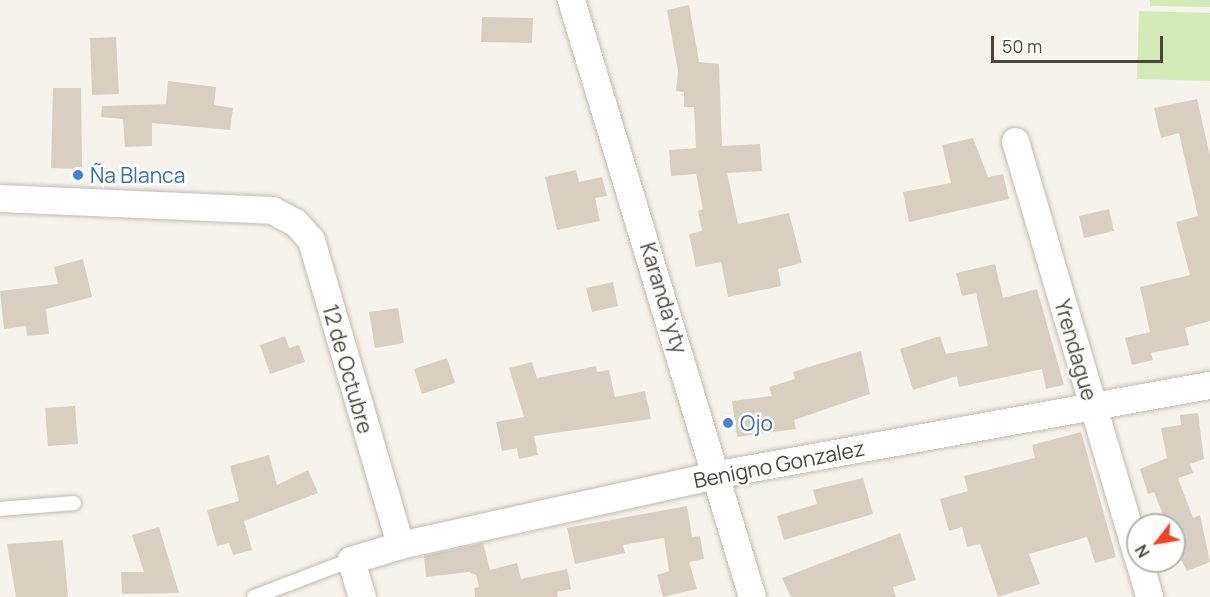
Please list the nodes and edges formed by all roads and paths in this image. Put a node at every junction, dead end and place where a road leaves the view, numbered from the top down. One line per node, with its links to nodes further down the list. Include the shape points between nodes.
1 (571, 0): 6 (street, Karanda'yty)
2 (1015, 141): 5 (street, Yrendague)
3 (0, 198): 10 (street, 12 de Octubre, via 272,210 295,222 311,240)
4 (1210, 385): 5 (street, Benigno Gonzalez)
5 (1093, 406): 6 (street, Benigno Gonzalez); 9 (street, Yrendague)
6 (719, 474): 10 (street, Benigno Gonzalez); 15 (street, Karanda'yty)
7 (74, 503): 8 (lane)
8 (0, 509)
9 (1126, 519)
10 (400, 545): 11 (street, Benigno Gonzalez)
11 (351, 560): 13 (lane); 14 (street)
12 (1142, 573): 16 (street, Yrendague)
13 (254, 597)
14 (362, 597)
15 (752, 597)
16 (1149, 597)

